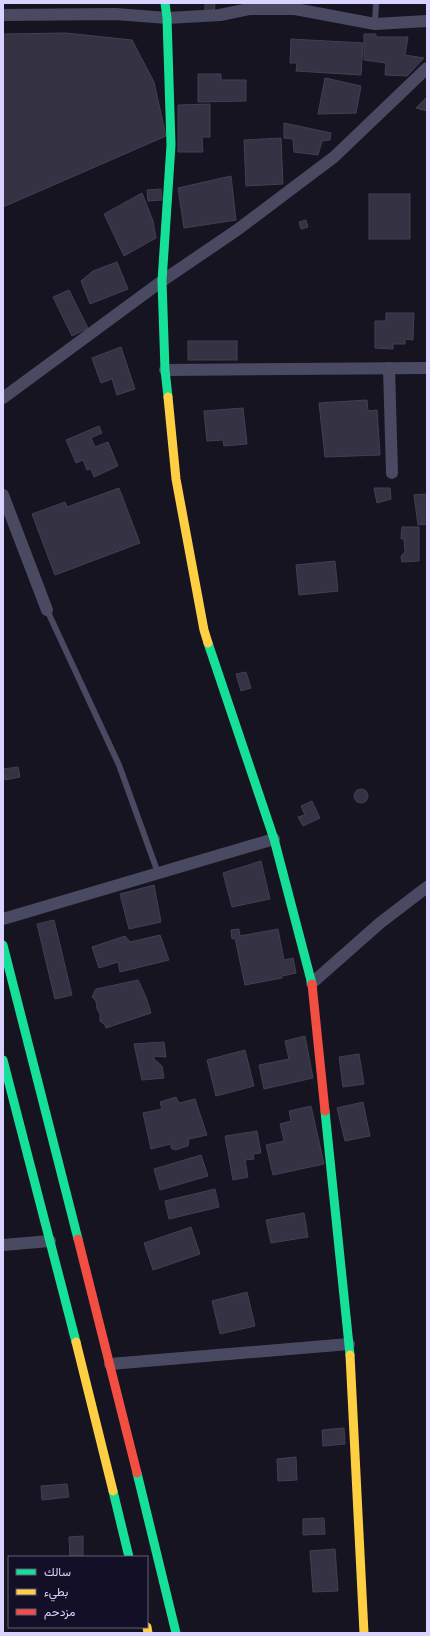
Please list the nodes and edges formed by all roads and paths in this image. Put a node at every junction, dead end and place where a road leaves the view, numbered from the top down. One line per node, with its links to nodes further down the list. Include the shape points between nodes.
1 (165, 3): 4 (main road)
2 (376, 3): 6 (lane)
3 (3, 15): 4 (street, via 116,14)
4 (167, 18): 6 (street, via 220,15 249,9 295,9); 8 (main road, via 171,145)
5 (427, 21): 6 (street)
6 (375, 24)
7 (427, 68): 8 (street, via 334,157 237,230)
8 (162, 281): 11 (main road); 12 (street)
9 (389, 368): 10 (street); 11 (street); 13 (street)
10 (427, 368)
11 (165, 370): 16 (main road, via 176,478 204,630)
12 (3, 398)
13 (392, 473)
14 (3, 495): 15 (street)
15 (47, 610): 17 (lane, via 119,765)
16 (274, 839): 17 (street); 21 (main road)
17 (158, 872): 19 (street)
18 (427, 887): 21 (street, via 380,923)
19 (3, 919)
20 (3, 945): 26 (main road)
21 (312, 983): 25 (main road)
22 (3, 1060): 23 (main road)
23 (50, 1241): 24 (street); 27 (main road)
24 (3, 1245)
25 (349, 1344): 26 (street); 29 (main road)
26 (110, 1364): 28 (main road)
27 (129, 1556)
28 (176, 1633)
29 (364, 1633)

